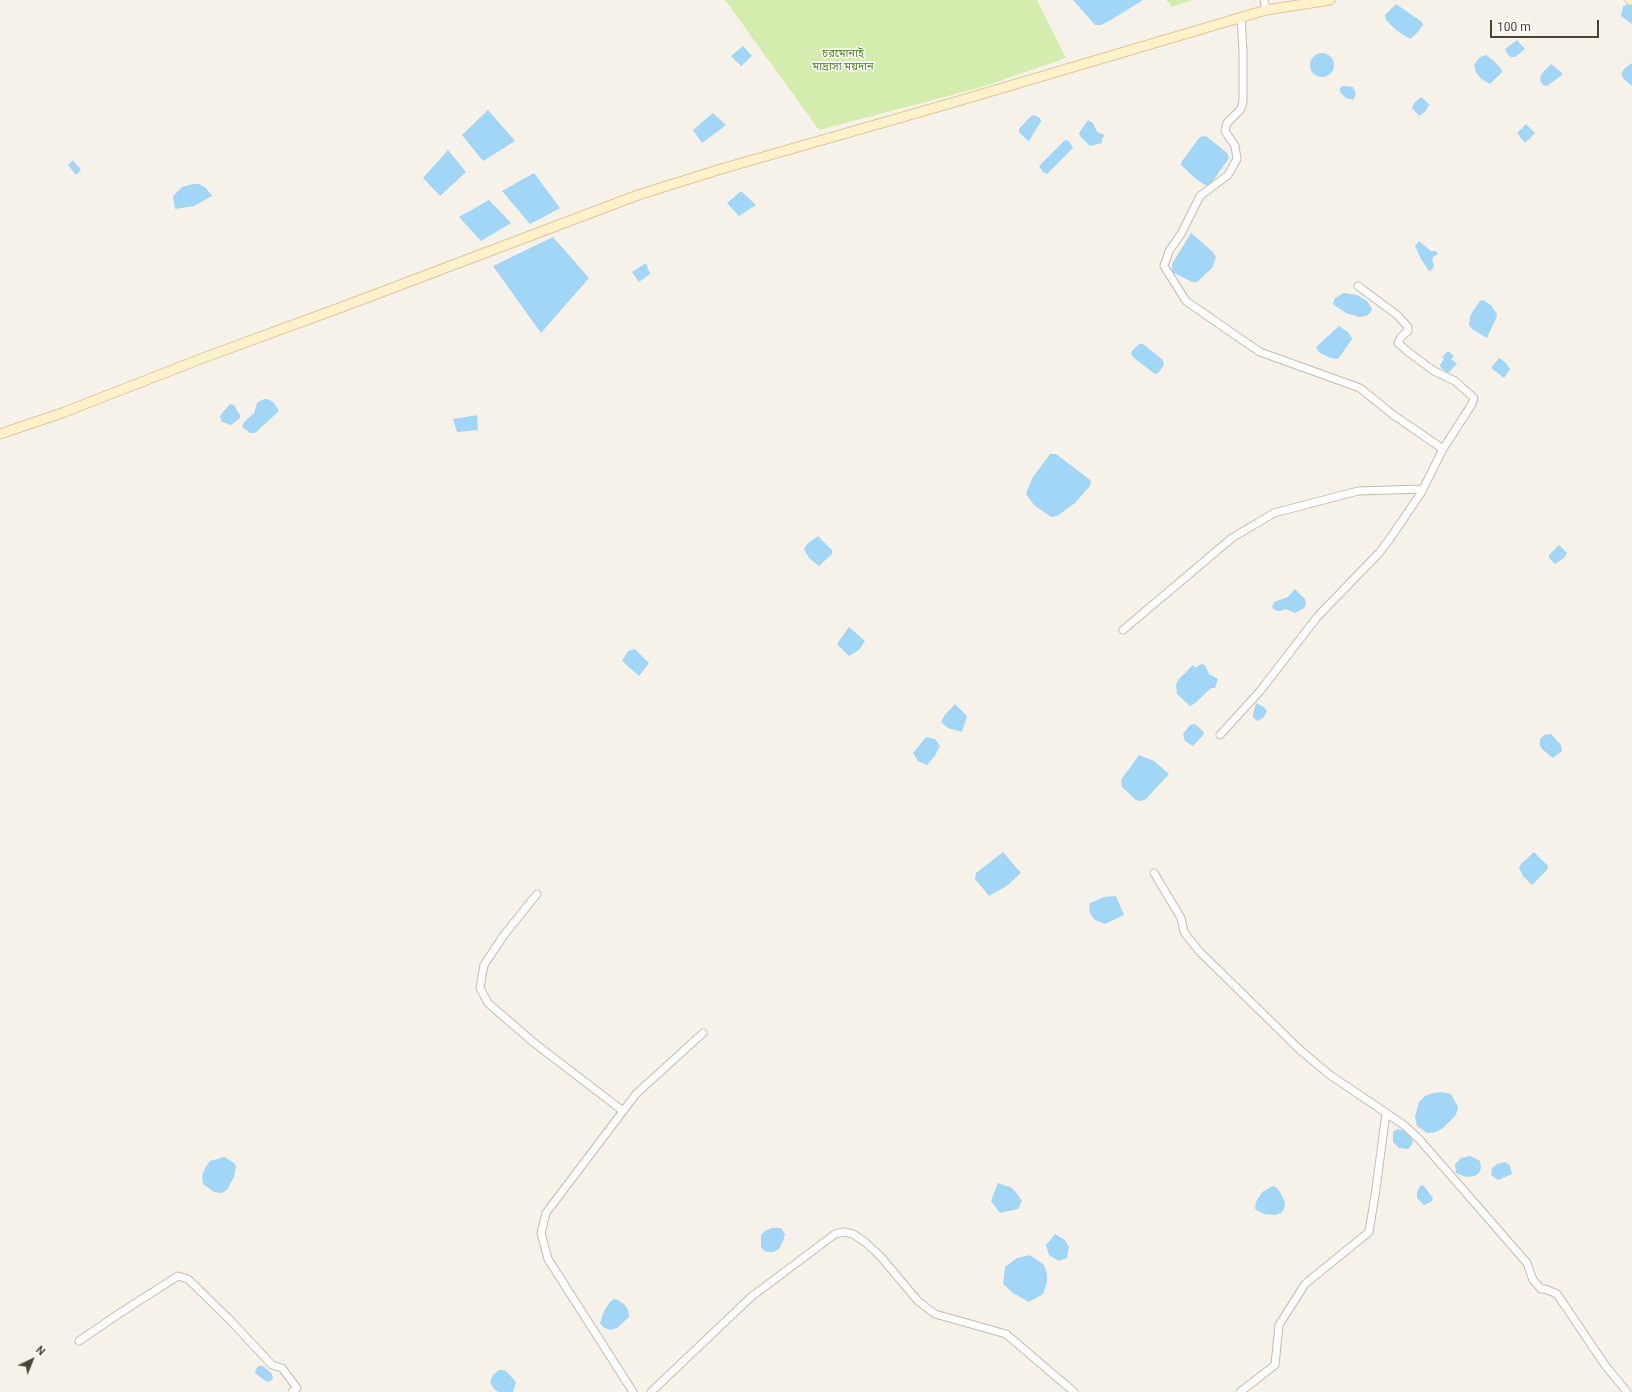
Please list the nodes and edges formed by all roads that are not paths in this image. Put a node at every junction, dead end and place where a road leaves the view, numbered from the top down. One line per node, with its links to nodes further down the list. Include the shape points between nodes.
1 (1264, 0): 3 (street)
2 (1330, 0): 3 (main road)
3 (1266, 10): 4 (main road)
4 (1241, 18): 6 (main road, via 638,195 62,413); 7 (street, via 1243,101 1241,109 1227,123 1225,131 1235,146 1237,159 1228,175 1200,196 1181,234 1168,251 1164,266 1186,300 1260,352 1360,388 1392,414)
5 (1358, 286): 7 (street, via 1397,315 1408,327 1408,331 1398,343 1434,371 1455,381 1474,398)
6 (0, 434)
7 (1444, 449): 8 (street)
8 (1423, 489): 9 (street, via 1358,491 1274,513 1232,538); 10 (street, via 1379,553 1318,616 1260,691)
9 (1123, 630)
10 (1220, 735)
11 (1154, 873): 15 (street, via 1181,918 1184,932 1199,951 1300,1050 1330,1075)
12 (537, 894): 14 (street, via 484,965 480,988 488,1003 533,1042)
13 (703, 1033): 14 (street, via 636,1094)
14 (623, 1111): 18 (street, via 546,1213 541,1233 548,1259)
15 (1386, 1113): 21 (street, via 1369,1232 1305,1284 1279,1326 1275,1365); 22 (street, via 1404,1125 1424,1144 1527,1263 1533,1280 1541,1289 1557,1294 1605,1365)
16 (79, 1341): 17 (street, via 178,1276 188,1279 232,1321 272,1365 282,1368)
17 (297, 1391)
18 (633, 1392)
19 (651, 1392): 20 (street, via 751,1297 835,1234 843,1232 853,1234 865,1242 918,1300 935,1314 1006,1334)
20 (1074, 1392)
21 (1240, 1392)
22 (1627, 1392)

